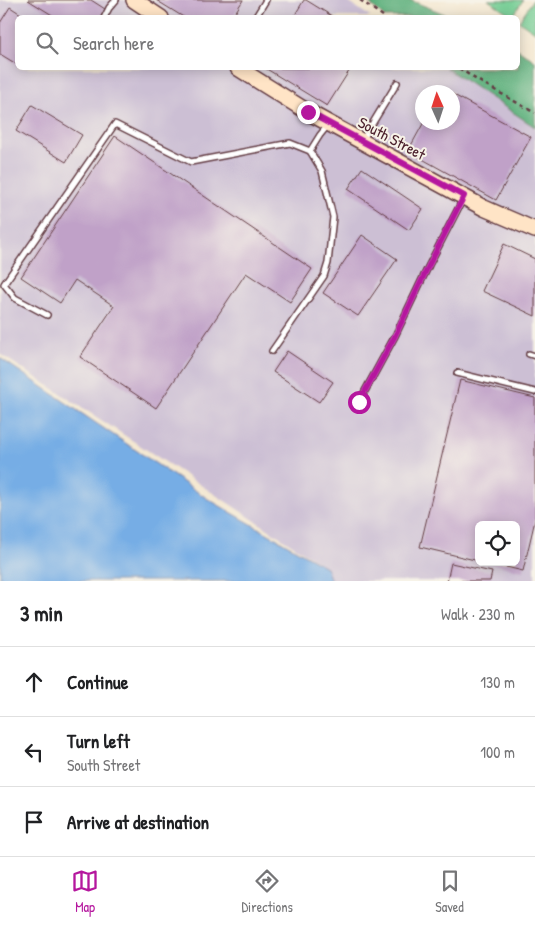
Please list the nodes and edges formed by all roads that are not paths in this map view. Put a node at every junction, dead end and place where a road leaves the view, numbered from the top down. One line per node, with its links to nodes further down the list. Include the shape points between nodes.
1 (116, 0): 4 (lane)
2 (134, 0): 5 (street)
3 (266, 0): 6 (lane)
4 (106, 15)
5 (156, 15)
6 (257, 15)
7 (241, 70): 9 (street, South Street)
8 (397, 83): 10 (lane)
9 (330, 124): 10 (street, South Street); 11 (lane)
10 (361, 141): 12 (street, South Street)
11 (310, 151): 14 (lane, via 290,143 191,162 116,124); 16 (lane, via 322,170 333,217 328,263 324,276)
12 (464, 196): 13 (street, South Street, via 484,208); 19 (lane)
13 (533, 227)
14 (2, 283): 15 (lane, via 15,298)
15 (47, 314)
16 (272, 352)
17 (457, 373): 18 (lane)
18 (535, 392)
19 (359, 402)

